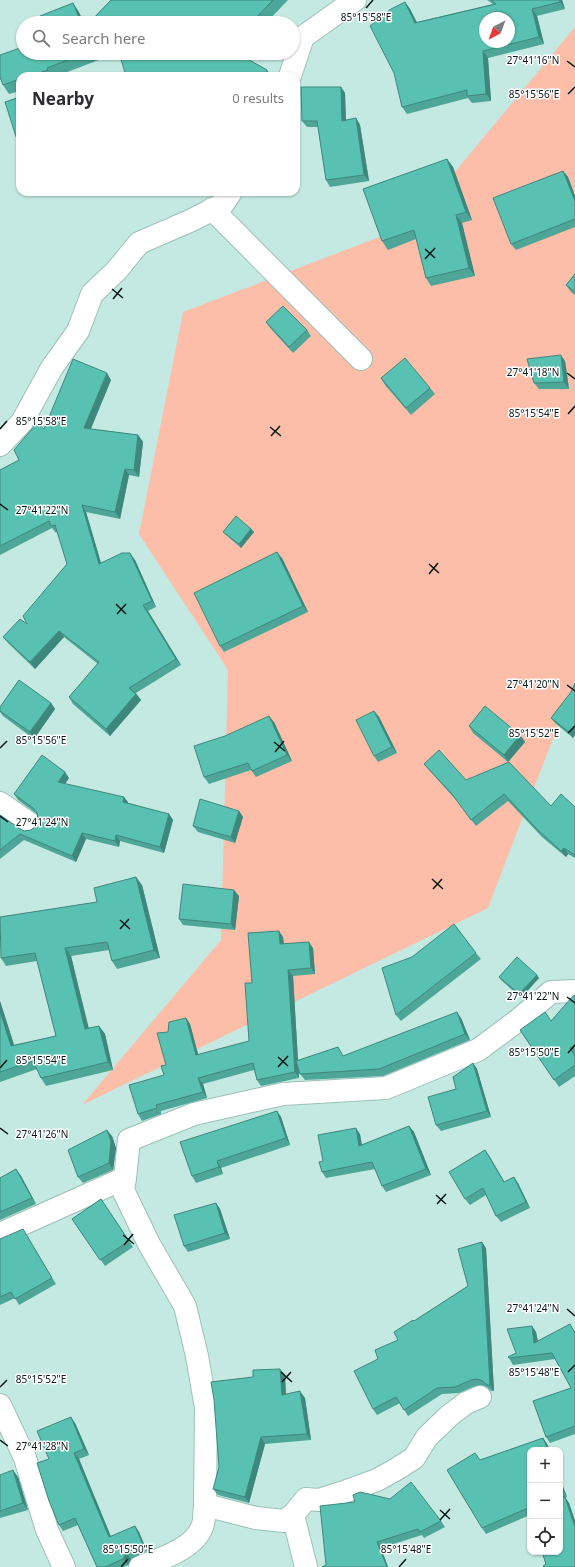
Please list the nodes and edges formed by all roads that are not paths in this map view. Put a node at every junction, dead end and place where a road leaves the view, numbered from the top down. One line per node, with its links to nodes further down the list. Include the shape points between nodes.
1 (355, 0): 2 (street, via 303,38)
2 (300, 47)
3 (295, 60): 4 (street)
4 (291, 72)
5 (228, 196): 6 (street, via 223,204)
6 (212, 209): 7 (street); 8 (street, via 139,243 117,270 92,294 78,331 51,369 22,422)
7 (360, 358)
8 (0, 444)
9 (0, 803): 10 (street)
10 (30, 824)
11 (575, 991): 12 (street, via 551,992 478,1050 386,1088 283,1094 194,1114 129,1140)
12 (125, 1178): 13 (street); 16 (street, via 123,1190 149,1244 185,1306 206,1408)
13 (0, 1234)
14 (480, 1397): 17 (street, via 466,1402 450,1415 427,1437 414,1458 395,1470 377,1480 342,1493 319,1500 306,1499)
15 (0, 1405): 18 (street, via 24,1458 47,1530)
16 (206, 1505): 17 (street, via 256,1518 284,1521); 19 (street, via 202,1528 190,1544)
17 (293, 1515): 20 (street)
18 (64, 1567)
19 (140, 1567)
20 (306, 1567)

